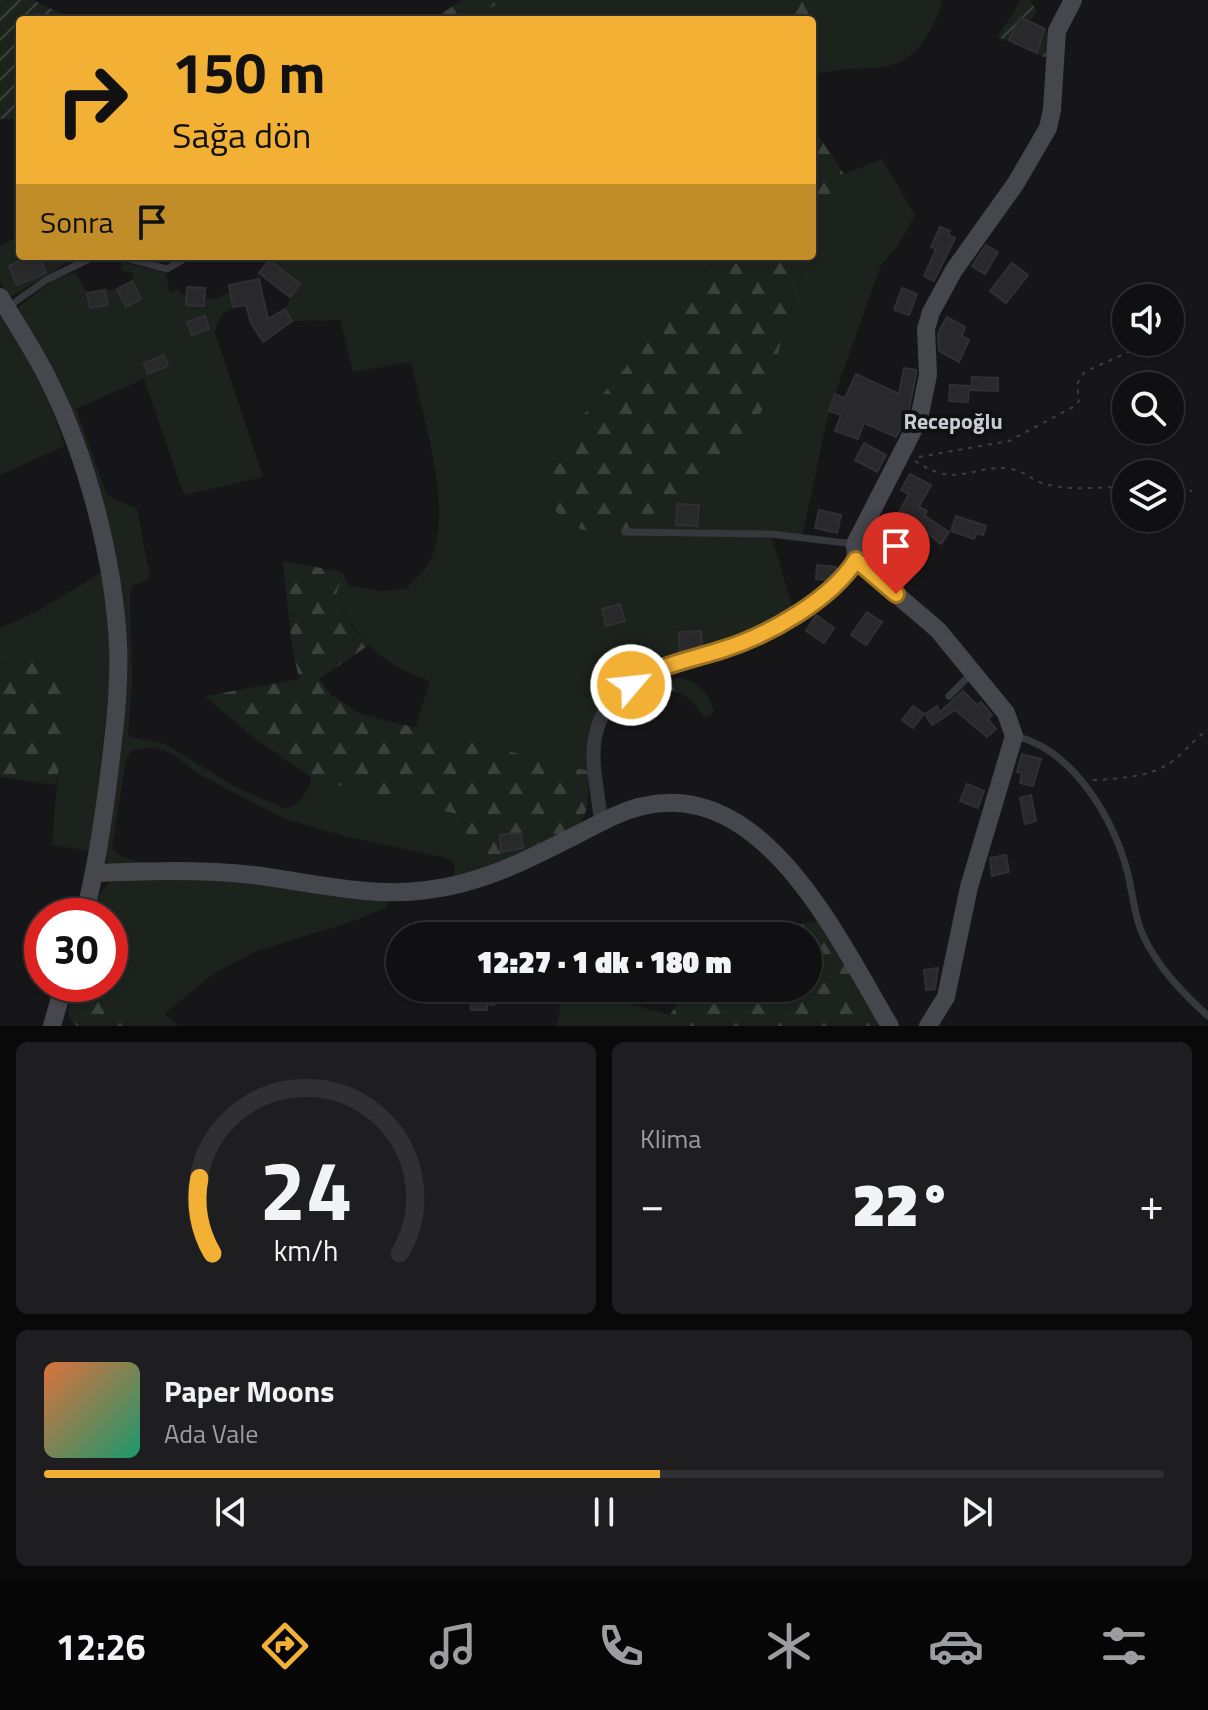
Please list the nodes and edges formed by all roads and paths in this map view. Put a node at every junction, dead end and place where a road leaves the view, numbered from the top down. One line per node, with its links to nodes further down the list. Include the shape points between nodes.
1 (1073, 0): 11 (street, via 1057,31 1048,128 931,312 926,329 928,375 919,419)
2 (87, 260): 5 (lane)
3 (134, 260): 4 (lane, via 167,269)
4 (182, 260)
5 (3, 302): 18 (street, via 50,383 74,443 106,553 114,601 117,688)
6 (1121, 356): 7 (path, via 1084,373 1075,406 1009,441 910,458 941,474 1007,468 1053,486)
7 (1112, 487)
8 (1184, 490): 9 (path)
9 (1192, 491)
10 (625, 532): 11 (lane, via 771,534)
11 (855, 552): 12 (street, via 938,630); 17 (street, via 840,582 793,615 736,645 654,671 620,694 605,714 594,748)
12 (973, 673): 13 (lane); 15 (street, via 1006,713)
13 (949, 696)
14 (1208, 730): 16 (path, via 1149,774)
15 (1014, 736): 16 (lane, via 1056,756); 24 (street, via 969,887 946,997)
16 (1082, 780): 21 (lane, via 1123,860 1147,942 1171,978)
17 (601, 823): 18 (street, via 517,865 424,891 224,873); 23 (street, via 635,809 680,803 713,811 743,827 813,897)
18 (96, 873): 19 (street)
19 (89, 898)
20 (59, 1002): 22 (street)
21 (1208, 1016)
22 (52, 1026)
23 (890, 1026)
24 (928, 1026)

